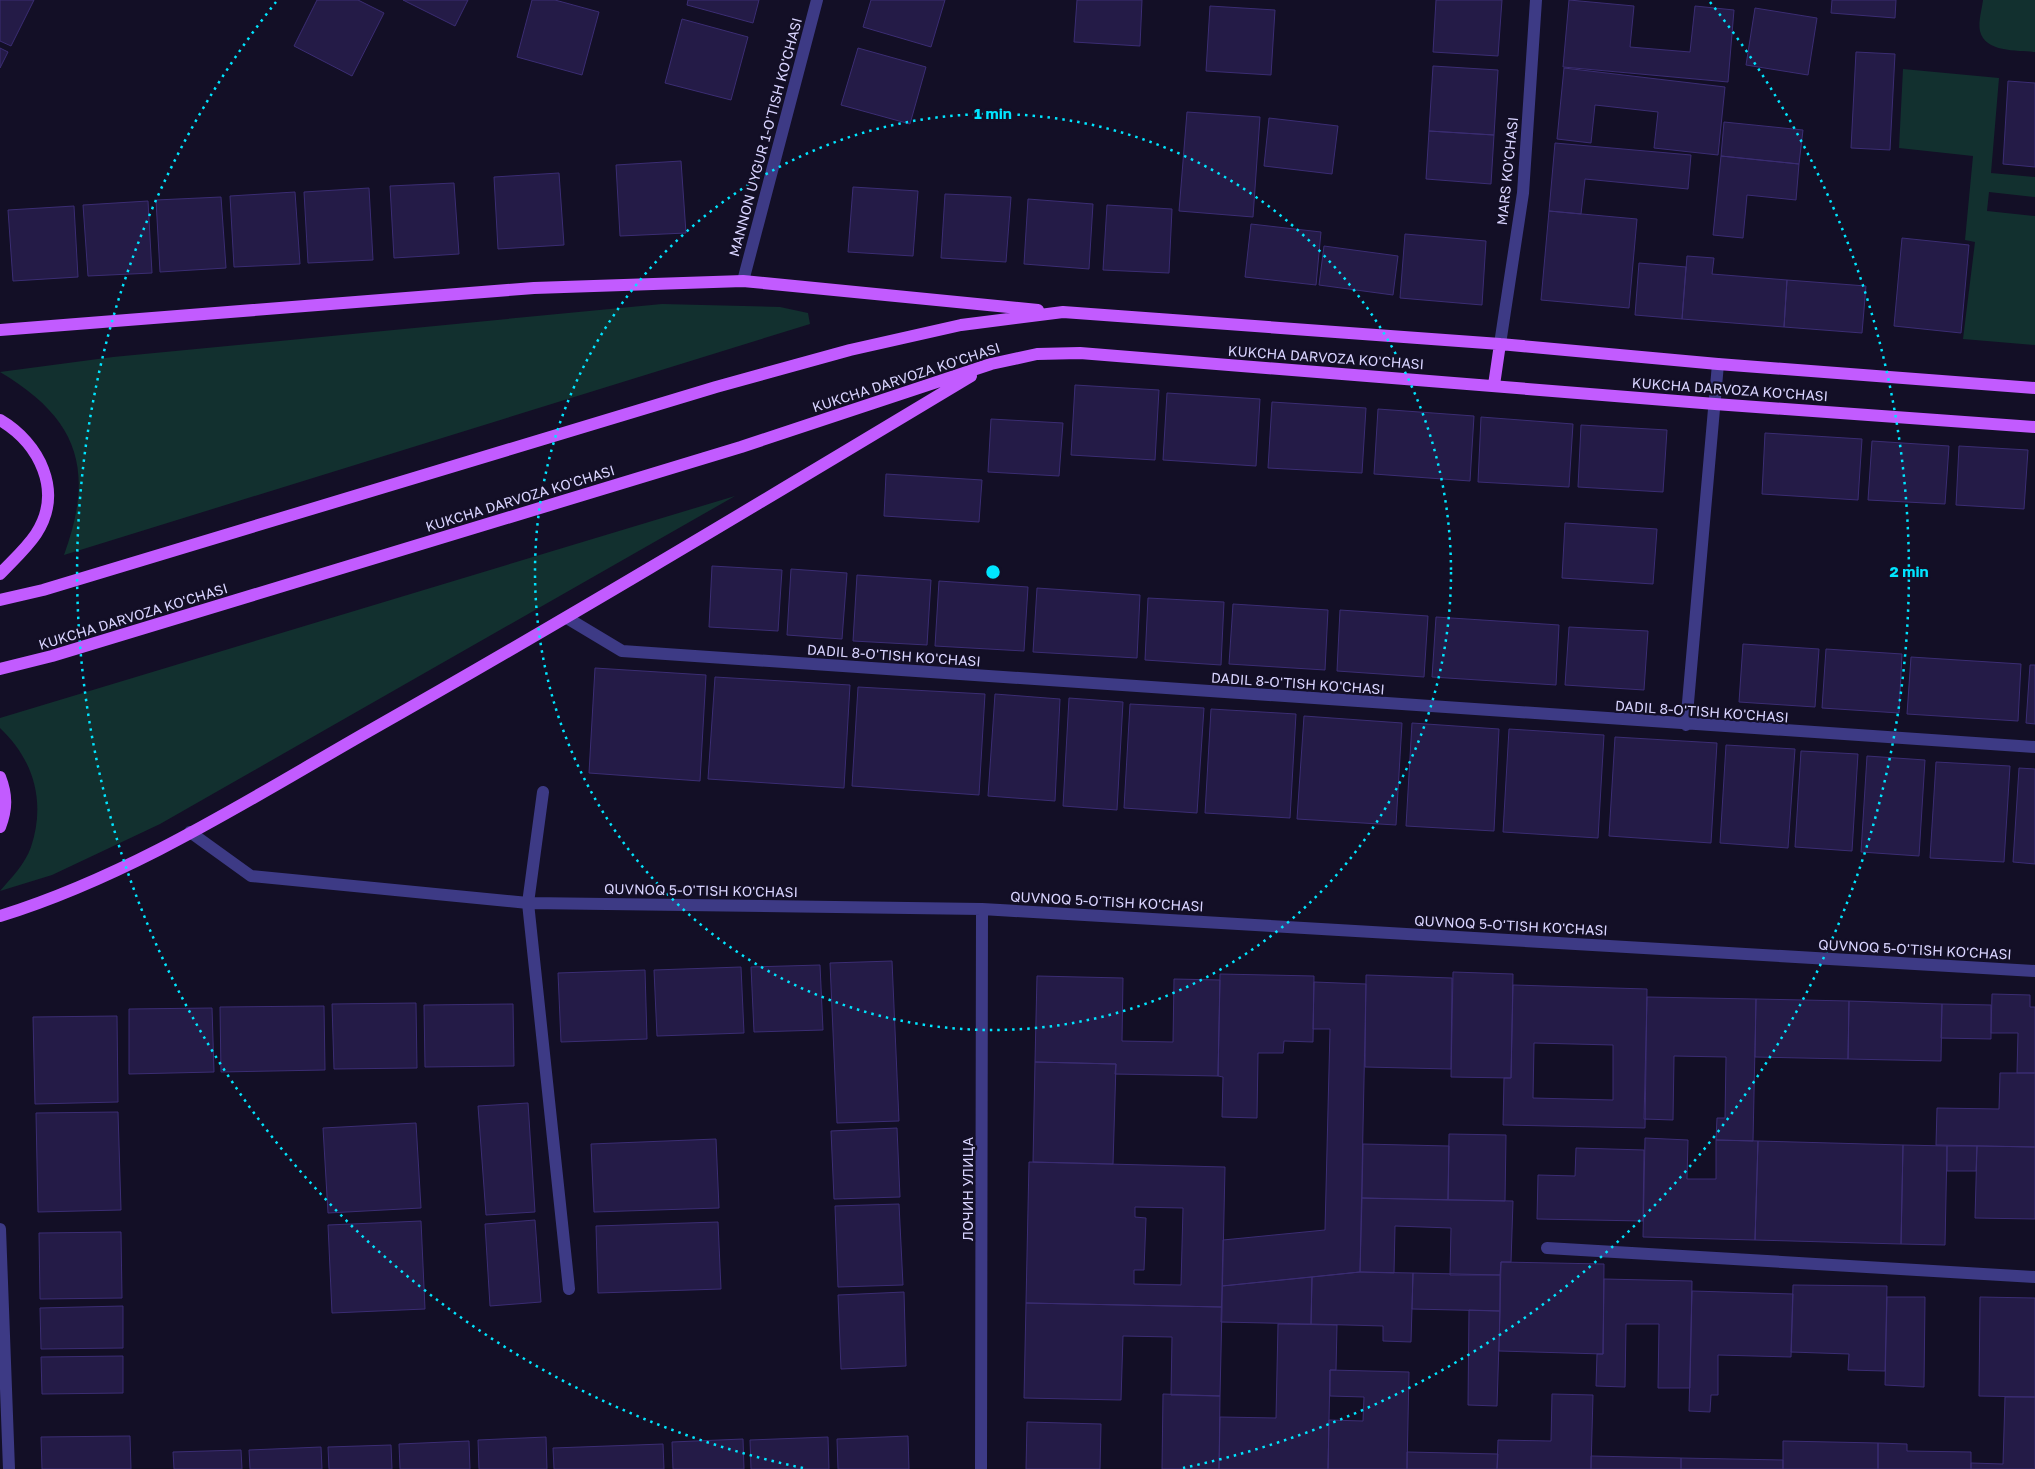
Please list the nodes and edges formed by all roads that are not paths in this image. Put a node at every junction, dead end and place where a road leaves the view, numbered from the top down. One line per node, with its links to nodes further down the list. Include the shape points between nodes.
1 (817, 0): 3 (street, MANNON UYGUR 1-O'TISH KO'CHASI)
2 (1536, 0): 6 (street, MARS KO'CHASI, via 1523,193)
3 (743, 281): 4 (main road); 5 (main road, via 534,288)
4 (1063, 312): 6 (main road, KUKCHA DARVOZA KO'CHASI); 15 (main road, KUKCHA DARVOZA KO'CHASI, via 961,325 850,350 716,387 43,590)
5 (0, 330)
6 (1500, 344): 8 (main road, KUKCHA DARVOZA KO'CHASI); 9 (main road)
7 (991, 364): 9 (main road, KUKCHA DARVOZA KO'CHASI, via 1036,354 1080,353); 16 (main road); 17 (main road, KUKCHA DARVOZA KO'CHASI, via 741,447)
8 (1718, 364): 10 (main road, KUKCHA DARVOZA KO'CHASI); 11 (street)
9 (1494, 385): 11 (main road, KUKCHA DARVOZA KO'CHASI)
10 (2035, 388)
11 (1715, 404): 13 (main road, KUKCHA DARVOZA KO'CHASI); 18 (street)
12 (0, 420): 14 (main road, via 22,437 42,462 48,496 37,533)
13 (2035, 427)
14 (0, 574)
15 (0, 600)
16 (567, 618): 18 (street, DADIL 8-O'TISH KO'CHASI, via 622,651); 23 (main road)
17 (0, 669)
18 (1686, 725): 19 (street, DADIL 8-O'TISH KO'CHASI)
19 (2035, 747)
20 (0, 777): 22 (main road, via 6,797)
21 (543, 792): 24 (street)
22 (0, 827)
23 (190, 832): 24 (street, QUVNOQ 5-O'TISH KO'CHASI, via 251,876); 26 (main road, via 79,887)
24 (528, 903): 25 (street, QUVNOQ 5-O'TISH KO'CHASI); 31 (street)
25 (982, 909): 27 (street, QUVNOQ 5-O'TISH KO'CHASI); 34 (street, ЛОЧИН УЛИЦА)
26 (0, 916)
27 (2035, 971)
28 (0, 1229): 32 (street)
29 (1547, 1248): 30 (street)
30 (2035, 1277)
31 (569, 1289)
32 (4, 1420): 33 (street)
33 (9, 1469)
34 (981, 1469)

